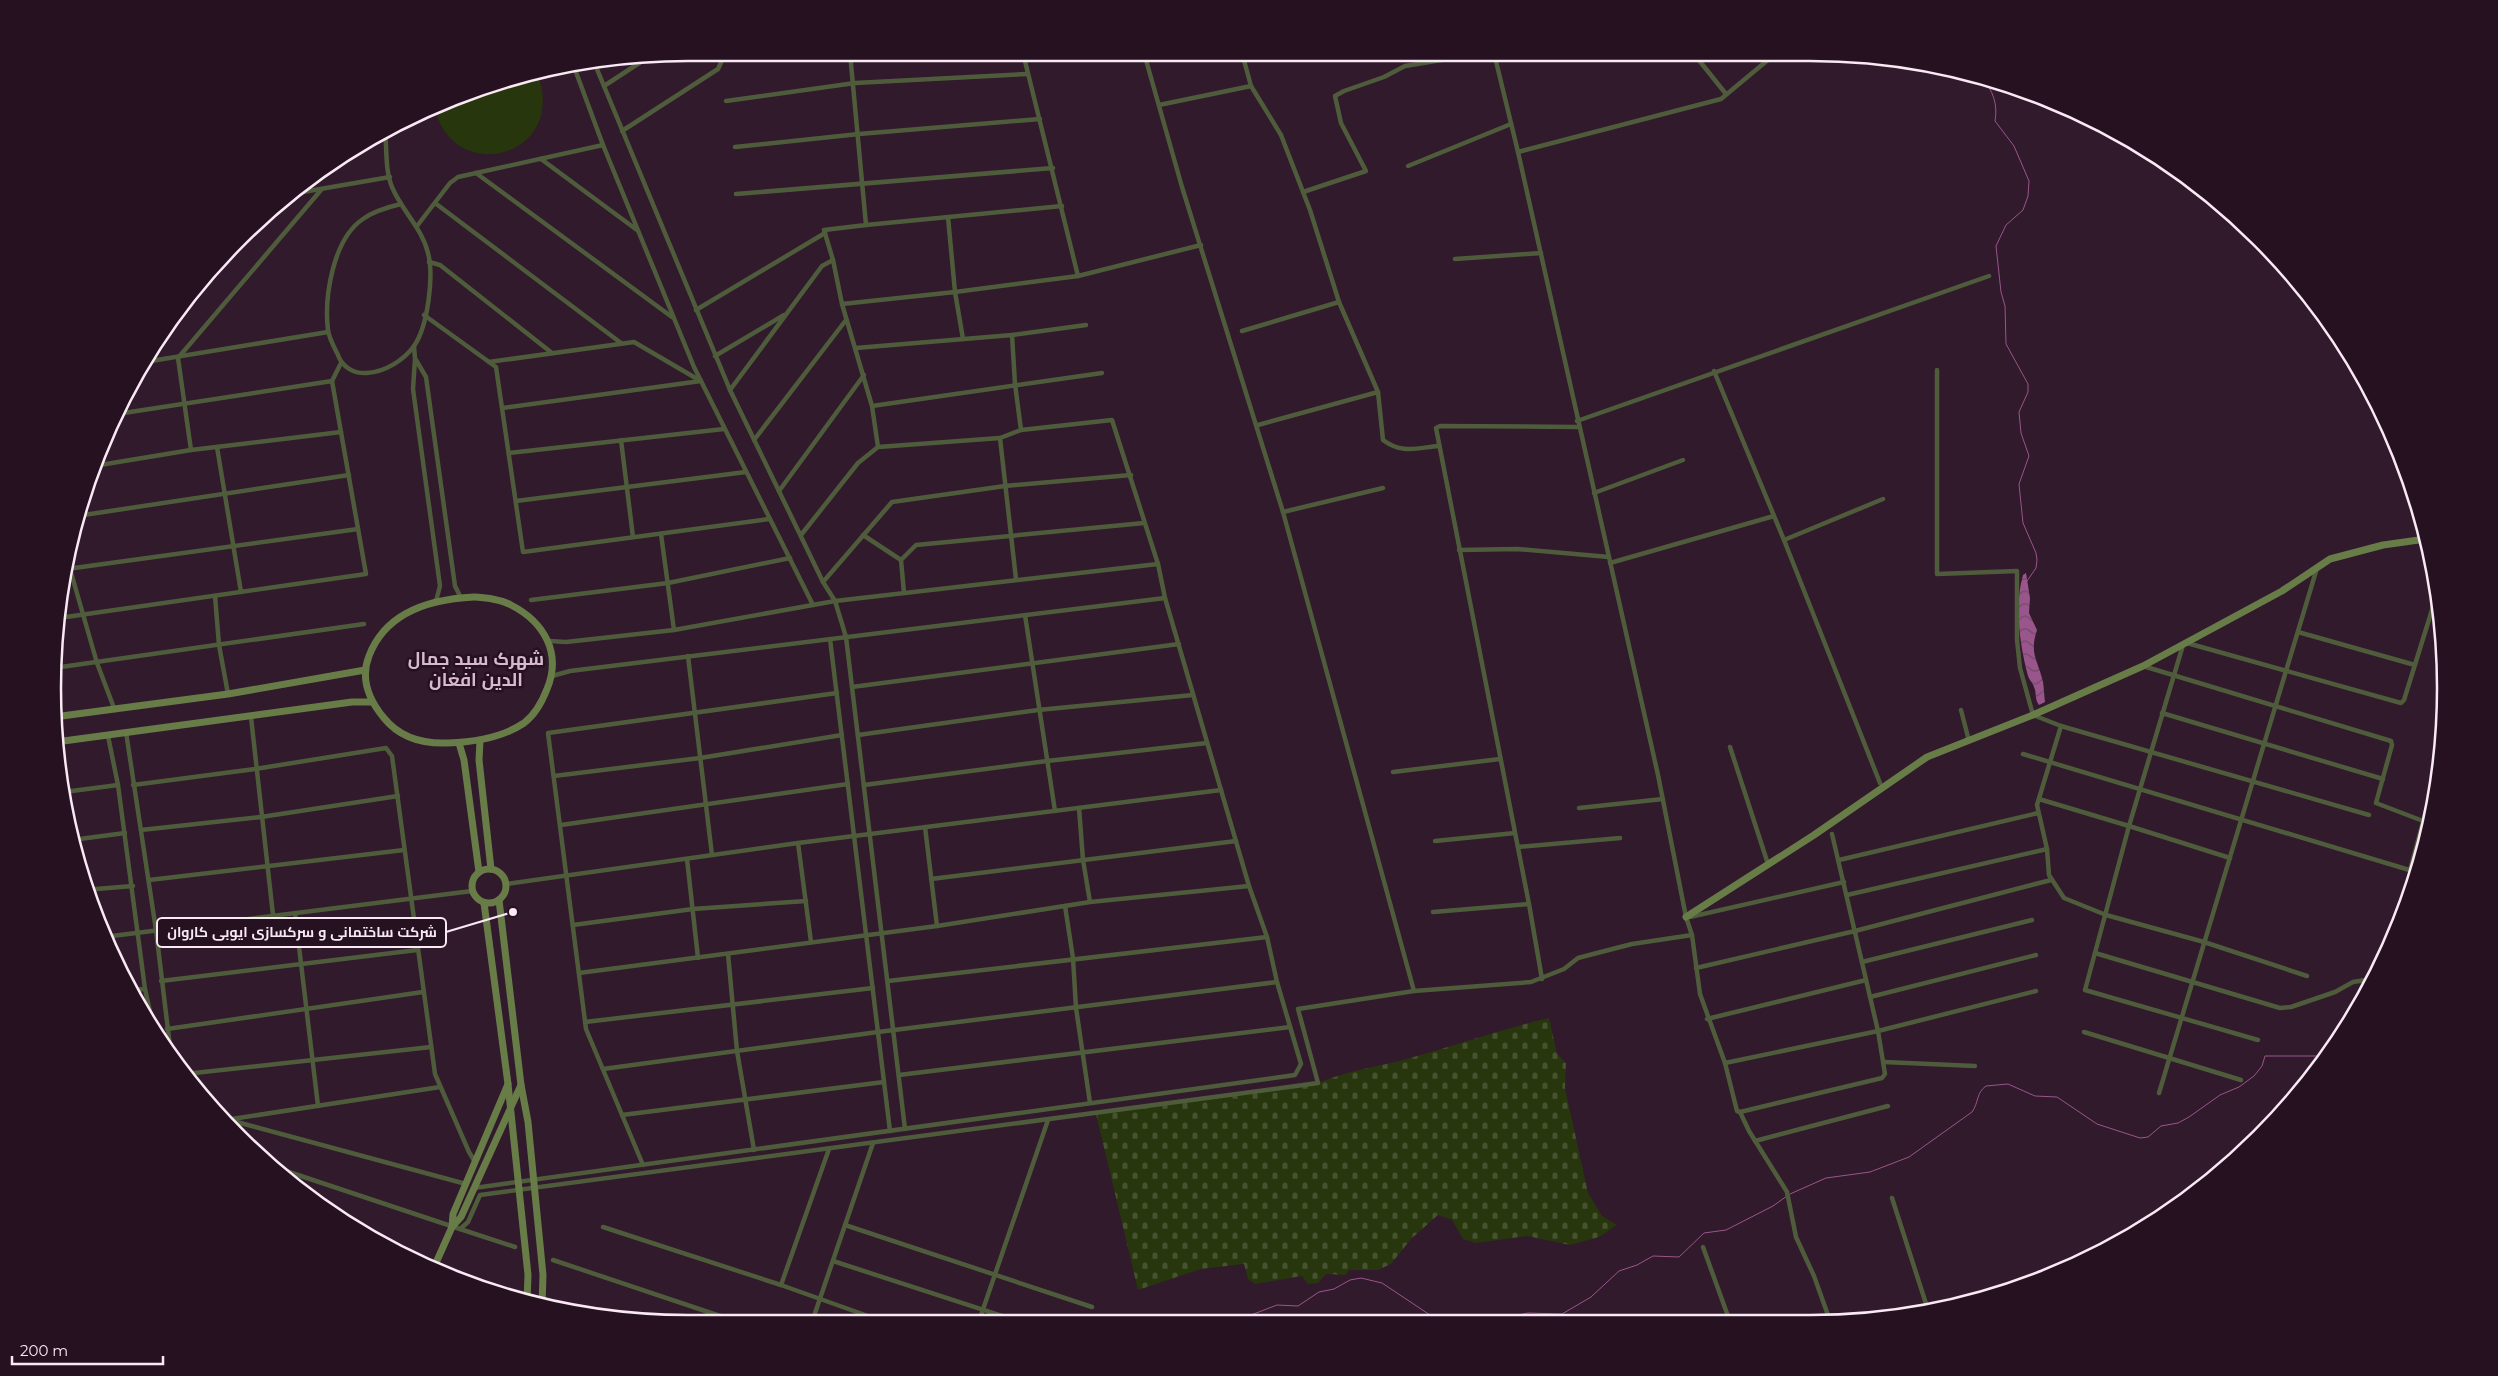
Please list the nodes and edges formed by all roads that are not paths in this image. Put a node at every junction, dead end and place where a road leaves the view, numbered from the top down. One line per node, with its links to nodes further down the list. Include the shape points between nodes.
1 (722, 61): 22 (street, via 718,69)
2 (851, 61): 14 (street)
3 (1024, 61): 13 (street)
4 (1146, 61): 19 (street)
5 (1244, 61): 16 (street)
6 (1435, 61): 36 (street, via 1404,66 1335,96 1341,123 1366,171)
7 (1496, 61): 21 (street)
8 (1700, 61): 17 (street)
9 (1766, 61): 17 (street)
10 (638, 64): 15 (street)
11 (597, 68): 15 (street)
12 (576, 72): 25 (street)
13 (1027, 74): 14 (street); 20 (street)
14 (854, 83): 18 (street); 23 (street)
15 (604, 86): 22 (street)
16 (1251, 86): 19 (street); 36 (street, via 1281,135)
17 (1726, 94): 27 (street, via 1720,99)
18 (726, 101)
19 (1159, 105): 46 (street)
20 (1040, 119): 23 (street); 30 (street)
21 (1511, 124): 27 (street); 29 (street)
22 (622, 131): 56 (street)
23 (859, 134): 26 (street); 33 (street)
24 (386, 139): 32 (street)
25 (603, 145): 28 (street); 44 (street)
26 (735, 147)
27 (1518, 152): 47 (street)
28 (541, 159): 31 (street); 44 (street)
29 (1408, 166)
30 (1053, 168): 33 (street); 40 (street)
31 (476, 173): 38 (street, via 453,179); 59 (street)
32 (390, 177): 34 (street); 39 (street)
33 (862, 184): 37 (street); 43 (street)
34 (321, 190): 35 (street); 71 (street)
35 (305, 192)
36 (1303, 192): 54 (street)
37 (736, 194)
38 (435, 203): 42 (street); 66 (street)
39 (401, 204): 42 (street); 63 (street, via 389,206 352,228 330,278)
40 (1062, 206): 41 (street); 51 (street)
41 (948, 217): 43 (street); 53 (street)
42 (417, 226): 50 (street)
43 (866, 226): 45 (street, via 824,230)
44 (638, 231): 59 (street)
45 (825, 233): 49 (street); 56 (street)
46 (1201, 245): 51 (street); 90 (street)
47 (1541, 253): 48 (street); 89 (street)
48 (1455, 259)
49 (833, 260): 55 (street); 57 (street, via 822,266)
50 (429, 262): 58 (street); 69 (street, via 440,265)
51 (1078, 276): 53 (street)
52 (1988, 276): 77 (street)
53 (955, 292): 55 (street); 65 (street)
54 (1339, 302): 62 (street); 84 (street)
55 (842, 304): 60 (street)
56 (696, 310): 70 (street)
57 (788, 313): 70 (street); 83 (street)
58 (424, 315): 67 (street); 74 (street)
59 (674, 318): 81 (street)
60 (846, 320): 68 (street); 97 (street)
61 (1086, 324): 64 (street)
62 (1242, 331)
63 (328, 332): 71 (street); 75 (street)
64 (1012, 336): 65 (street); 82 (street)
65 (964, 339): 68 (street)
66 (621, 343): 69 (street); 81 (street, via 634,342)
67 (414, 346): 72 (street); 75 (street, via 387,369 374,373 362,374)
68 (856, 348): 79 (street)
69 (552, 353): 74 (street)
70 (715, 356): 83 (street)
71 (178, 358): 73 (street); 85 (street)
72 (415, 358): 145 (street, via 426,377 455,586); 147 (street, via 413,389 440,586)
73 (154, 361)
74 (489, 362): 87 (street, via 496,367)
75 (341, 363): 80 (street)
76 (1936, 370): 185 (street, via 1937,574 2017,571 2020,668)
77 (1714, 372): 89 (street); 118 (street)
78 (1102, 373): 82 (street)
79 (864, 375): 86 (street); 111 (street)
80 (332, 381): 85 (street); 94 (street)
81 (701, 381): 87 (street); 92 (street)
82 (1015, 384): 86 (street); 93 (street)
83 (730, 390): 97 (street)
84 (1378, 392): 90 (street); 98 (street, via 1383,440 1394,449 1403,450)
85 (184, 405): 88 (street); 101 (street)
86 (872, 406): 100 (street)
87 (502, 408): 102 (street)
88 (125, 413)
89 (1577, 421): 91 (street)
90 (1258, 425): 116 (street)
91 (1578, 427): 98 (street, via 1440,426 1436,428); 112 (street)
92 (724, 429): 96 (street); 105 (street)
93 (1021, 430): 95 (street); 107 (street, via 1112,420)
94 (341, 432): 99 (street); 106 (street)
95 (1000, 438): 100 (street); 108 (street)
96 (621, 440): 102 (street); 109 (street)
97 (754, 440): 111 (street)
98 (1438, 446): 130 (street)
99 (217, 447): 101 (street); 113 (street)
100 (878, 447): 124 (street, via 858,463)
101 (191, 450): 104 (street)
102 (509, 453): 115 (street)
103 (1683, 460): 112 (street)
104 (103, 465)
105 (746, 472): 109 (street); 119 (street)
106 (349, 475): 113 (street); 121 (street)
107 (1131, 476): 108 (street); 120 (street)
108 (1005, 486): 123 (street); 125 (street, via 892,502)
109 (626, 487): 115 (street); 126 (street)
110 (1383, 488): 116 (street)
111 (779, 491): 124 (street)
112 (1594, 493): 131 (street)
113 (225, 494): 117 (street); 129 (street)
114 (1883, 499): 127 (street)
115 (516, 502): 126 (street, via 523,552)
116 (1283, 512): 316 (street)
117 (87, 515)
118 (1774, 516): 127 (street); 134 (street)
119 (769, 519): 122 (street); 132 (street)
120 (1144, 523): 123 (street); 135 (street)
121 (358, 529): 129 (street); 142 (street, via 366,574)
122 (661, 534): 126 (street); 141 (street)
123 (1010, 534): 133 (street, via 916,544); 139 (street)
124 (801, 535): 140 (street)
125 (863, 535): 133 (street); 140 (street)
126 (633, 537)
127 (1784, 540): 211 (street)
128 (2419, 540): 136 (street, via 2330,558)
129 (233, 545): 137 (street); 142 (street)
130 (1459, 550): 131 (street, via 1517,549); 203 (street)
131 (1609, 557): 134 (street)
132 (790, 558): 141 (street); 150 (street)
133 (902, 560): 143 (street)
134 (1610, 563): 220 (street)
135 (1158, 564): 139 (street); 146 (street)
136 (2317, 566): 157 (street); 162 (street, via 2282,591)
137 (73, 568)
138 (71, 578): 152 (street)
139 (1016, 579): 143 (street)
140 (823, 582): 149 (street)
141 (668, 583): 148 (street); 156 (street)
142 (241, 592): 144 (street)
143 (904, 593): 149 (street)
144 (215, 596): 152 (street); 163 (street)
145 (461, 598): 147 (street); 160 (street, via 489,598 510,604 529,616)
146 (1165, 598): 153 (street); 161 (street)
147 (436, 600): 171 (street, via 413,609 386,626)
148 (532, 600)
149 (835, 600): 150 (street); 158 (street)
150 (813, 605): 156 (street)
151 (2432, 611): 167 (street)
152 (83, 614): 154 (street); 165 (street)
153 (1025, 615): 158 (street); 166 (street)
154 (66, 617)
155 (364, 624): 163 (street)
156 (674, 630): 160 (street)
157 (2298, 632): 167 (street); 170 (street)
158 (846, 637): 159 (street); 174 (street)
159 (830, 639): 164 (street); 175 (street)
160 (549, 641): 172 (street)
161 (1178, 644): 166 (street); 177 (street)
162 (2185, 644): 168 (street); 170 (street); 173 (street)
163 (218, 645): 165 (street); 176 (street)
164 (688, 656): 172 (street); 183 (street)
165 (97, 663): 169 (street); 180 (street)
166 (1033, 665): 174 (street); 181 (street)
167 (2415, 665): 170 (street, via 2401,703)
168 (2143, 666): 173 (street); 185 (street)
169 (62, 667)
170 (2287, 669): 179 (street)
171 (364, 670): 176 (street); 178 (street)
172 (552, 676): 194 (street, via 536,712 524,723)
173 (2174, 676): 179 (street); 184 (street)
174 (852, 687): 191 (street)
175 (837, 693): 183 (street); 190 (street)
176 (228, 694): 180 (street)
177 (1193, 694): 181 (street); 197 (street)
178 (371, 702): 187 (street); 196 (street, via 400,733 419,741)
179 (2275, 707): 198 (street); 209 (street, via 2391,741)
180 (114, 708): 186 (street)
181 (1038, 710): 191 (street); 204 (street)
182 (1961, 710): 195 (street)
183 (695, 711): 202 (street); 208 (street, via 548,733)
184 (2162, 713): 198 (street); 200 (street)
185 (2033, 715): 188 (street); 195 (street)
186 (62, 716)
187 (251, 717): 189 (street); 206 (street)
188 (2061, 726): 200 (street); 205 (street)
189 (126, 732): 192 (street); 214 (street)
190 (842, 735): 202 (street); 212 (street)
191 (858, 735): 215 (street)
192 (108, 736): 193 (street); 213 (street)
193 (64, 741)
194 (480, 741): 196 (street); 255 (street, via 479,760)
195 (1969, 742): 253 (street, via 1927,757)
196 (459, 743): 257 (street)
197 (1207, 743): 204 (street); 217 (street)
198 (2264, 744): 209 (street); 210 (street)
199 (1730, 747): 253 (street)
200 (2151, 752): 210 (street); 216 (street)
201 (2023, 754): 205 (street)
202 (700, 758): 208 (street); 222 (street)
203 (1500, 759): 207 (street); 236 (street)
204 (1047, 760): 215 (street); 225 (street)
205 (2051, 763): 216 (street); 221 (street)
206 (255, 769): 214 (street); 219 (street, via 386,748 392,756); 228 (street)
207 (1393, 772)
208 (554, 776): 231 (street)
209 (2383, 779): 230 (street, via 2376,803)
210 (2253, 782): 227 (street); 229 (street)
211 (1880, 783)
212 (848, 784): 222 (street); 239 (street)
213 (118, 785): 218 (street); 235 (street)
214 (134, 785): 234 (street)
215 (864, 786): 237 (street)
216 (2140, 789): 229 (street); 232 (street)
217 (1221, 790): 223 (street); 242 (street)
218 (70, 791)
219 (398, 796): 228 (street); 247 (street)
220 (1662, 799): 224 (street); 281 (street)
221 (2039, 799): 226 (street); 232 (street)
222 (706, 805): 231 (street); 248 (street)
223 (1079, 808): 225 (street); 251 (street)
224 (1578, 808)
225 (1055, 811): 233 (street)
226 (2038, 813): 246 (street); 252 (street)
227 (2369, 816)
228 (261, 817): 234 (street); 254 (street)
229 (2242, 819): 249 (street); 256 (street)
230 (2423, 821)
231 (561, 825): 258 (street)
232 (2129, 826): 249 (street); 279 (street)
233 (925, 827): 237 (street); 259 (street)
234 (141, 830): 260 (street)
235 (125, 833): 241 (street); 264 (street)
236 (1515, 833): 243 (street); 245 (street)
237 (870, 834): 239 (street); 288 (street)
238 (1832, 834): 252 (street)
239 (854, 836): 244 (street); 289 (street)
240 (1620, 838): 245 (street)
241 (80, 839)
242 (1236, 841): 251 (street); 265 (street)
243 (1435, 841)
244 (798, 843): 248 (street); 271 (street)
245 (1518, 847): 274 (street)
246 (2047, 849): 261 (street); 268 (street)
247 (404, 850): 254 (street); 269 (street)
248 (712, 855): 250 (street)
249 (2230, 858): 294 (street)
250 (687, 859): 258 (street); 276 (street)
251 (1083, 860): 259 (street); 273 (street)
252 (1839, 860): 262 (street)
253 (1768, 864): 281 (street)
254 (268, 865): 260 (street); 280 (street)
255 (491, 869): 257 (street); 263 (street, via 501,874)
256 (2409, 870)
257 (480, 872): 267 (street, via 473,880)
258 (568, 876): 263 (street); 283 (street)
259 (931, 879): 284 (street)
260 (148, 880): 285 (street)
261 (2052, 880): 279 (street, via 2064,898); 286 (street)
262 (1844, 882): 268 (street); 281 (street)
263 (506, 884): 270 (street)
264 (132, 886): 266 (street); 287 (street)
265 (1249, 886): 273 (street); 292 (street)
266 (95, 890)
267 (472, 891): 269 (street); 272 (street, via 478,900)
268 (1847, 894): 286 (street)
269 (411, 898): 278 (street); 295 (street)
270 (499, 900): 272 (street); 349 (street)
271 (806, 901): 276 (street); 293 (street)
272 (484, 902): 348 (street)
273 (1090, 902): 275 (street)
274 (1529, 904): 277 (street); 306 (street)
275 (1064, 906): 284 (street); 300 (street)
276 (693, 909): 283 (street); 299 (street)
277 (1433, 912)
278 (294, 913): 280 (street); 302 (street)
279 (2106, 914): 294 (street); 296 (street)
280 (272, 915): 285 (street)
281 (1686, 918): 290 (street)
282 (2032, 920): 301 (street)
283 (574, 925): 304 (street)
284 (937, 926): 288 (street)
285 (156, 930): 287 (street); 309 (street)
286 (1855, 931): 301 (street); 303 (street)
287 (138, 933): 291 (street); 315 (street)
288 (882, 933): 289 (street); 311 (street)
289 (866, 935): 293 (street); 313 (street)
290 (1692, 935): 303 (street); 306 (street, via 1632,944 1585,956)
291 (113, 936)
292 (1267, 937): 300 (street); 312 (street)
293 (811, 942): 297 (street)
294 (2204, 942): 305 (street); 310 (street)
295 (417, 950): 302 (street); 318 (street)
296 (2095, 953): 310 (street); 325 (street, via 2085,990)
297 (728, 954): 299 (street); 320 (street)
298 (2036, 955): 319 (street)
299 (698, 958): 304 (street)
300 (1073, 958): 311 (street); 322 (street)
301 (1862, 962): 307 (street)
302 (301, 963): 309 (street); 323 (street)
303 (1696, 968): 324 (street)
304 (579, 973): 326 (street)
305 (2307, 976)
306 (1542, 979): 316 (street)
307 (1866, 980): 319 (street); 324 (street)
308 (2364, 980): 310 (street, via 2291,1008 2280,1008)
309 (161, 981): 328 (street)
310 (2192, 981): 325 (street)
311 (888, 982): 329 (street)
312 (1277, 982): 322 (street); 327 (street)
313 (873, 988): 320 (street); 331 (street)
314 (139, 989): 315 (street)
315 (145, 989): 321 (street)
316 (1414, 991): 360 (street, via 1298,1009 1318,1082)
317 (2036, 991): 330 (street)
318 (423, 992): 323 (street); 335 (street)
319 (1870, 997): 330 (street)
320 (733, 1004): 326 (street); 336 (street)
321 (149, 1007)
322 (1076, 1008): 329 (street); 337 (street)
323 (306, 1010): 328 (street); 339 (street)
324 (1707, 1019): 341 (street)
325 (2182, 1019): 334 (street); 338 (street)
326 (585, 1022): 343 (street)
327 (1290, 1027): 337 (street); 353 (street, via 1301,1064 1296,1075)
328 (167, 1029): 333 (street)
329 (894, 1031): 331 (street); 345 (street)
330 (1878, 1031): 340 (street); 341 (street)
331 (878, 1032): 336 (street); 347 (street)
332 (2084, 1032): 338 (street)
333 (168, 1037)
334 (2258, 1040)
335 (431, 1047): 339 (street); 350 (street)
336 (737, 1051): 343 (street); 352 (street)
337 (1083, 1053): 345 (street); 353 (street)
338 (2170, 1057): 346 (street); 351 (street)
339 (312, 1060): 344 (street); 354 (street)
340 (1884, 1062): 342 (street); 357 (street, via 1882,1078)
341 (1724, 1063): 357 (street, via 1737,1111)
342 (1975, 1066)
343 (603, 1069): 358 (street)
344 (194, 1073)
345 (899, 1075): 362 (street)
346 (2240, 1080)
347 (884, 1082): 352 (street); 363 (street)
348 (508, 1084): 356 (street); 368 (street)
349 (521, 1085): 356 (street); 371 (street)
350 (440, 1087): 354 (street); 368 (street)
351 (2159, 1093)
352 (747, 1100): 358 (street); 367 (street)
353 (1090, 1103): 362 (street)
354 (318, 1106): 359 (street)
355 (1888, 1106): 364 (street)
356 (511, 1107): 372 (street); 374 (street)
357 (1740, 1112): 364 (street)
358 (622, 1115): 369 (street)
359 (234, 1119)
360 (1048, 1120): 365 (street); 387 (street)
361 (237, 1122): 373 (street)
362 (906, 1129): 363 (street)
363 (890, 1131): 367 (street)
364 (1755, 1140): 395 (street, via 1786,1192 1796,1237)
365 (873, 1143): 366 (street); 378 (street)
366 (829, 1149): 375 (street); 388 (street)
367 (754, 1150): 369 (street)
368 (475, 1162): 373 (street)
369 (643, 1165): 371 (street)
370 (292, 1173): 379 (street)
371 (534, 1180): 372 (street); 375 (street)
372 (519, 1182): 374 (street); 376 (street)
373 (466, 1184): 379 (street, via 453,1214)
374 (474, 1188): 379 (street, via 461,1218)
375 (534, 1188): 376 (street); 390 (street)
376 (520, 1190): 381 (street, via 480,1195 468,1222); 389 (street)
377 (1892, 1198): 392 (street)
378 (845, 1225): 385 (street); 387 (street)
379 (452, 1227): 381 (street); 386 (street)
380 (603, 1227): 388 (street)
381 (460, 1229): 382 (street)
382 (515, 1247)
383 (1703, 1247): 401 (street)
384 (552, 1260): 396 (street)
385 (833, 1261): 391 (street); 394 (street)
386 (436, 1262)
387 (995, 1275): 393 (street); 394 (street)
388 (781, 1285): 391 (street)
389 (527, 1293)
390 (542, 1297)
391 (820, 1299): 397 (street); 398 (street)
392 (1926, 1304)
393 (1092, 1307)
394 (983, 1308): 399 (street); 400 (street)
395 (1828, 1314)
396 (717, 1315)
397 (814, 1315)
398 (865, 1315)
399 (981, 1315)
400 (1002, 1315)
401 (1728, 1315)

